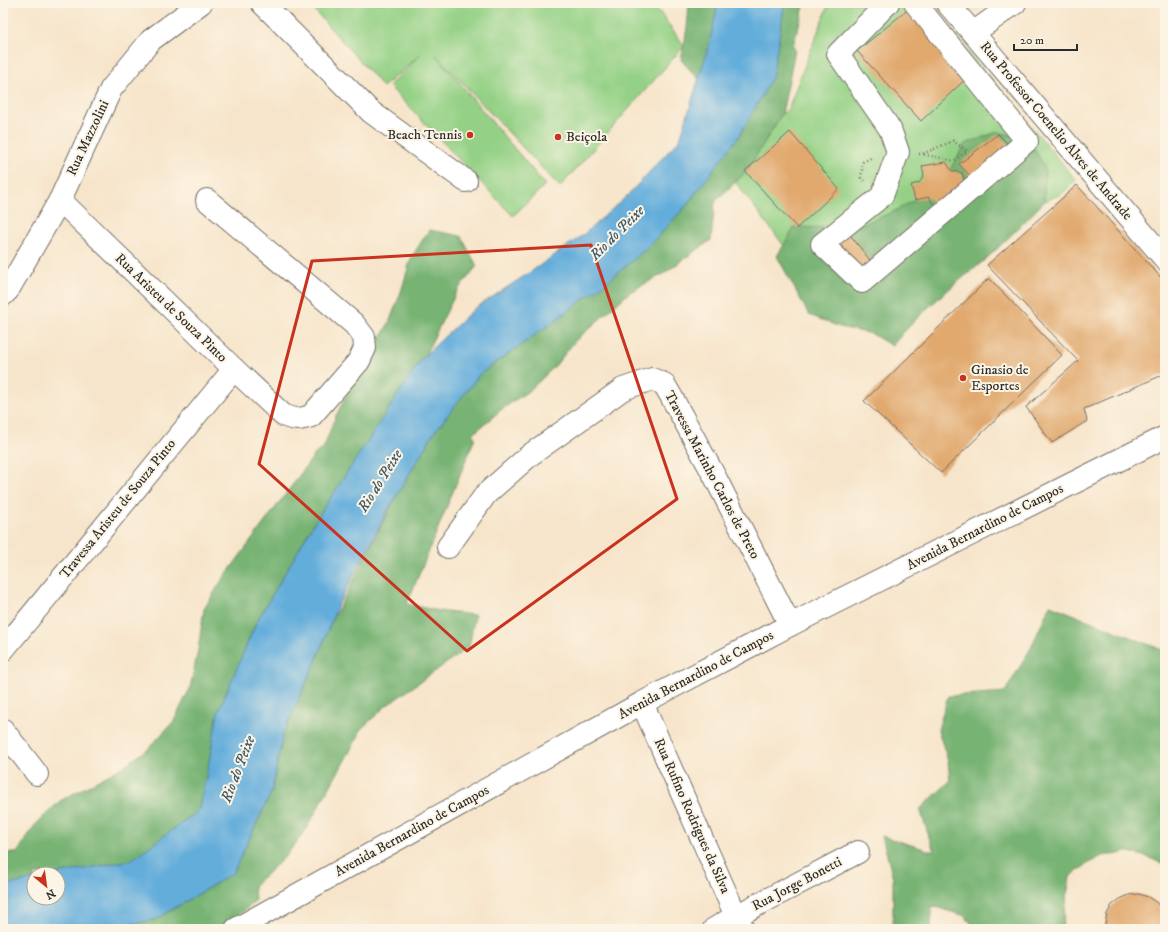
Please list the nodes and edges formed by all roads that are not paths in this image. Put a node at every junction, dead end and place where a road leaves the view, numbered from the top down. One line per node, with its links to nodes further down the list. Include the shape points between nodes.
1 (201, 3): 11 (street, Rua Mazzolini, via 151,40 111,89)
2 (262, 3): 10 (street, via 371,112)
3 (888, 3): 9 (street, via 838,54 890,129 898,152 882,196 822,244 862,282)
4 (915, 3): 9 (street)
5 (947, 3): 7 (street, Rua Professor Coenelio Alves de Andrade)
6 (1015, 3): 7 (street)
7 (974, 33): 8 (street, Rua Professor Coenelio Alves de Andrade)
8 (1050, 124): 9 (street); 13 (street, Rua Professor Coenelio Alves de Andrade)
9 (1027, 141)
10 (466, 180)
11 (60, 200): 14 (street, Rua Mazzolini); 15 (street, Rua Aristeu de Souza Pinto)
12 (207, 200): 15 (street, Rua Aristeu de Souza Pinto, via 354,324 364,338 365,348 359,361 311,416 302,420 283,415)
13 (1165, 259)
14 (3, 296)
15 (234, 369): 19 (street, Travessa Aristeu de Souza Pinto)
16 (1165, 437): 18 (street, Avenida Bernardino de Campos)
17 (448, 547): 18 (street, Travessa Marinho Carlos de Preto, via 486,494 530,455 623,389 652,379 664,384 671,396)
18 (790, 625): 20 (street, Avenida Bernardino de Campos)
19 (3, 650)
20 (642, 703): 24 (street, Rua Rufino Rodrigues da Silva); 25 (street, Avenida Bernardino de Campos)
21 (3, 730): 22 (street)
22 (37, 774)
23 (858, 852): 24 (street, Rua Jorge Bonetti)
24 (739, 923): 26 (street, Rua Jorge Bonetti)
25 (236, 929)
26 (714, 929)

